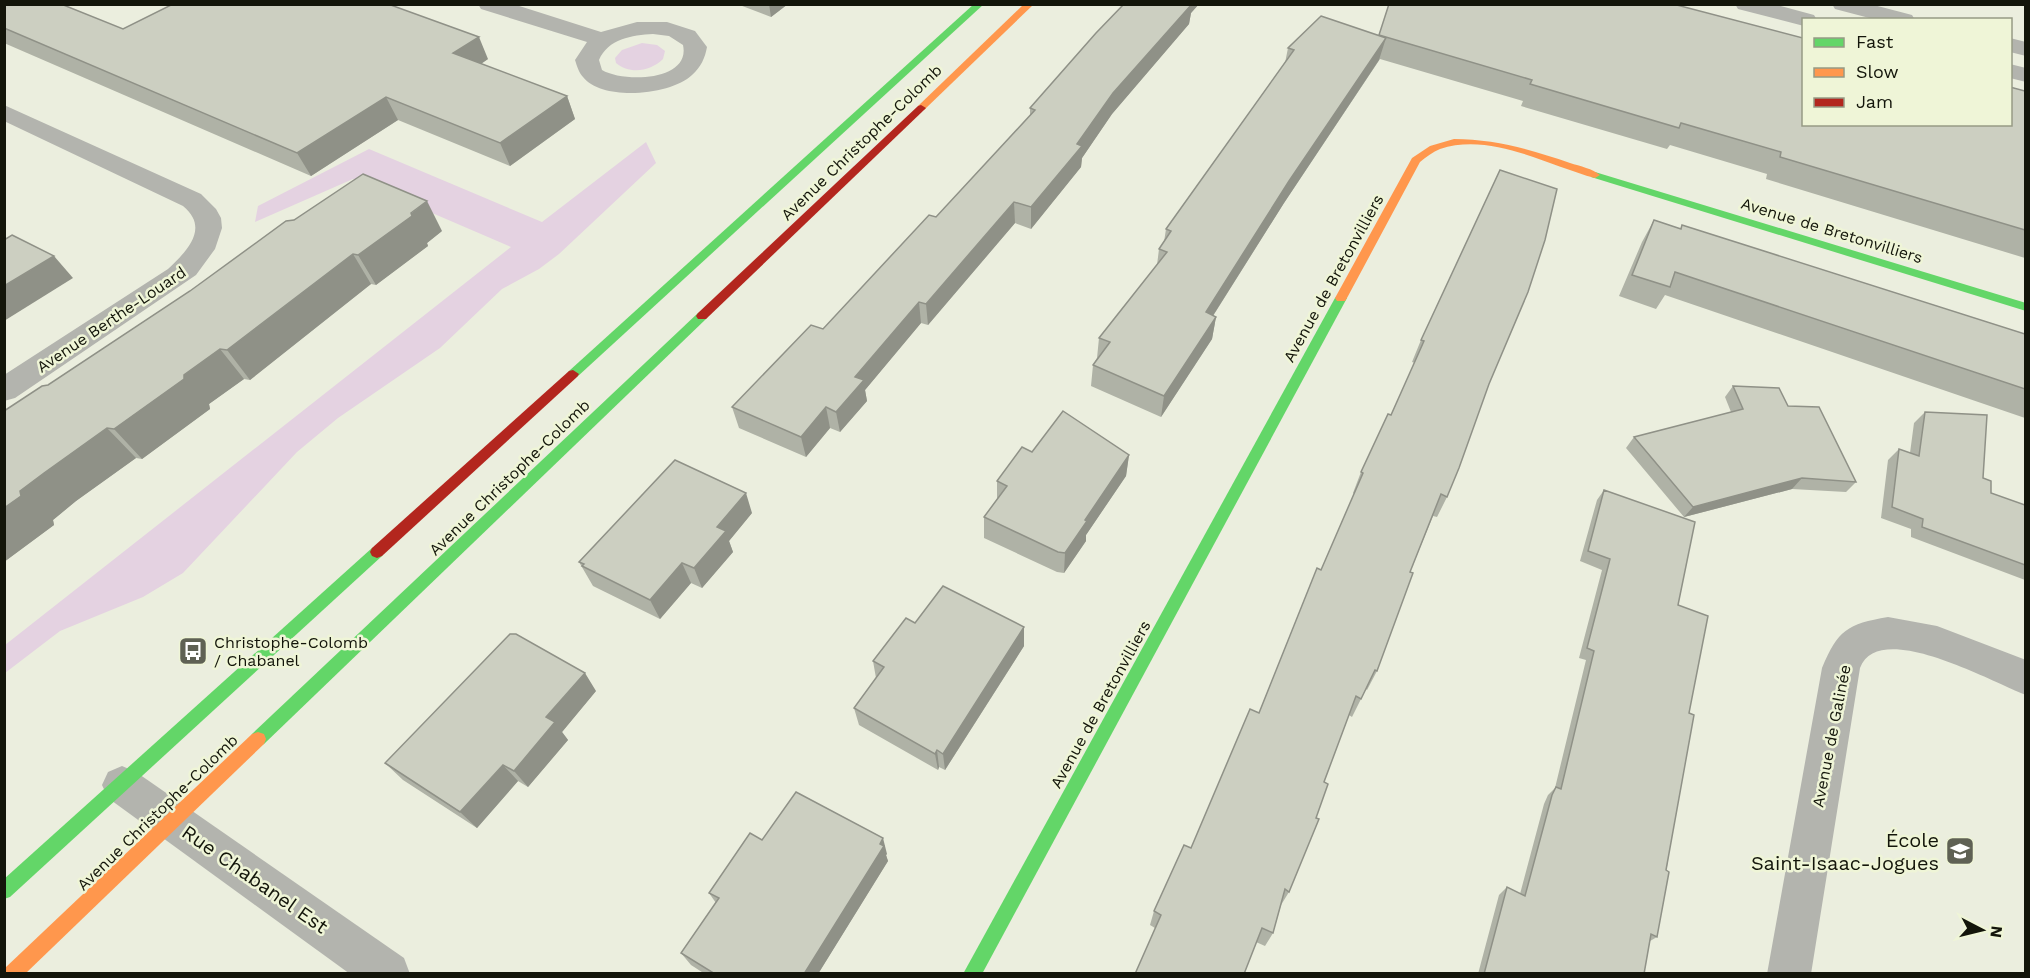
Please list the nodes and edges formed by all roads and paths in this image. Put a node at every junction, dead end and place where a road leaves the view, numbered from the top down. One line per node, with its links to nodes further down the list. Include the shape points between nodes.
1 (489, 4): 8 (street)
2 (980, 4): 13 (main road, Avenue Christophe-Colomb)
3 (1030, 4): 14 (main road, Avenue Christophe-Colomb)
4 (1746, 4): 7 (street)
5 (1843, 4): 6 (street)
6 (1896, 18)
7 (1802, 19)
8 (603, 40)
9 (4, 112): 11 (street, Avenue Berthe-Louard, via 192,200 204,210 210,227 198,255 178,276)
10 (2025, 307): 18 (main road, Avenue de Bretonvilliers, via 1502,146 1466,140 1426,150 1416,160)
11 (4, 390)
12 (2025, 678): 19 (street, Avenue de Galinée, via 1906,634 1875,635 1852,646 1841,668)
13 (122, 785): 14 (street, Rue Chabanel Est); 15 (main road, Avenue Christophe-Colomb)
14 (172, 820): 16 (main road, Avenue Christophe-Colomb); 17 (street, Rue Chabanel Est)
15 (4, 891)
16 (11, 974)
17 (388, 974)
18 (972, 974)
19 (1789, 974)

